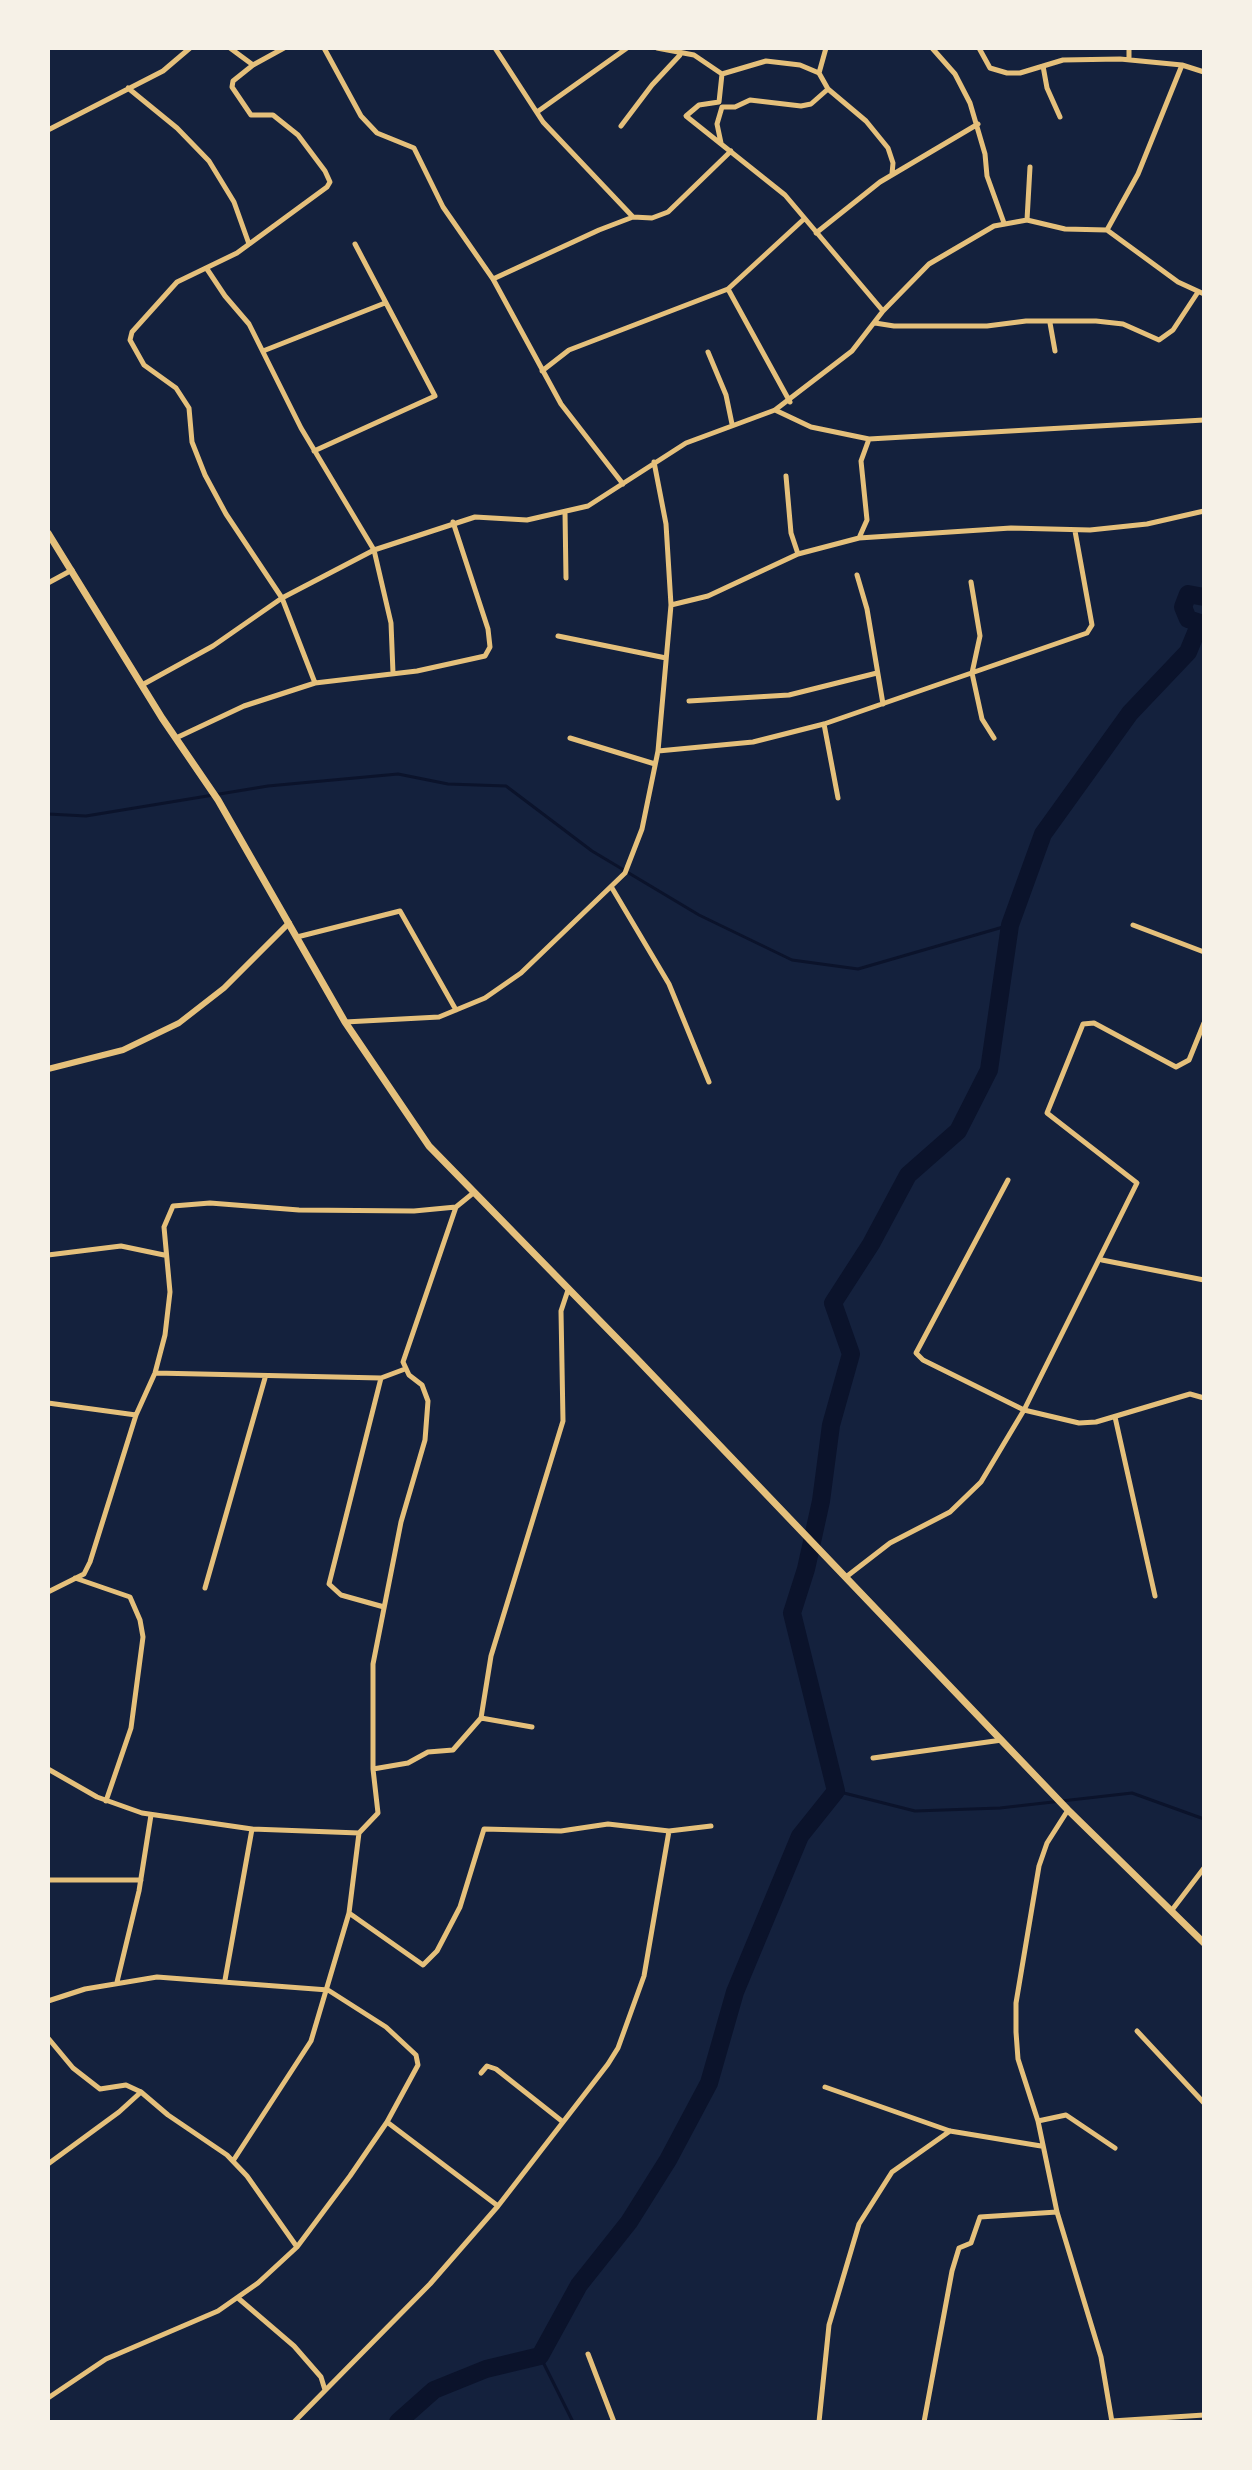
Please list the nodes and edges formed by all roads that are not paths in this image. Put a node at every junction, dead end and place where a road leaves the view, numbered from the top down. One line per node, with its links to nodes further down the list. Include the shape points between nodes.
1 (190, 48): 20 (street, via 163,71)
2 (230, 48): 14 (street)
3 (284, 48): 14 (street)
4 (324, 48): 40 (street, via 361,116 377,133 414,148 443,207)
5 (495, 48): 22 (street)
6 (627, 48): 22 (street)
7 (657, 48): 12 (street)
8 (826, 48): 18 (street)
9 (932, 48): 24 (street, via 955,74)
10 (979, 48): 16 (street, via 984,61 997,71 1020,73)
11 (1129, 48): 13 (street)
12 (680, 55): 19 (street, via 694,55); 25 (street)
13 (1129, 60): 15 (street); 16 (street, via 1063,60)
14 (253, 65): 37 (street, via 233,81 239,100 251,115 282,120 330,182)
15 (1182, 65): 17 (street); 35 (street, via 1138,174)
16 (1043, 66): 23 (street)
17 (1204, 72)
18 (819, 73): 19 (street, via 766,61); 21 (street)
19 (722, 74): 27 (street, via 719,102 699,105 686,116)
20 (128, 88): 26 (street); 37 (street, via 209,161 234,202)
21 (828, 89): 27 (street, via 801,106 750,100 722,107 717,124); 30 (street, via 888,148)
22 (537, 112): 31 (street)
23 (1060, 117)
24 (978, 124): 30 (street); 34 (street, via 987,176)
25 (621, 126)
26 (48, 130)
27 (721, 144): 28 (street)
28 (731, 151): 31 (street, via 668,212); 32 (street, via 785,195)
29 (1030, 167): 33 (street)
30 (892, 174): 36 (street)
31 (633, 217): 40 (street)
32 (804, 219): 36 (street); 41 (street)
33 (1027, 220): 34 (street); 35 (street, via 1065,229)
34 (1004, 223): 44 (street, via 929,264)
35 (1107, 230): 42 (street)
36 (816, 233): 44 (street)
37 (249, 244): 39 (street)
38 (355, 244): 43 (street)
39 (207, 269): 47 (street); 73 (street, via 177,282 130,340 144,365 176,388 189,408 192,442 205,475)
40 (493, 279): 50 (street)
41 (728, 289): 50 (street, via 569,350); 51 (street)
42 (1201, 293): 46 (street, via 1159,340 1123,324)
43 (385, 303): 47 (street); 56 (street, via 435,396)
44 (883, 311): 45 (street)
45 (875, 323): 46 (street); 51 (street, via 852,351)
46 (1050, 323): 48 (street)
47 (263, 351): 56 (street)
48 (1055, 351)
49 (708, 352): 54 (street)
50 (542, 371): 59 (street)
51 (790, 402): 52 (street)
52 (775, 410): 54 (street); 55 (street, via 811,427)
53 (1204, 420): 55 (street)
54 (732, 424): 57 (street)
55 (869, 439): 65 (street, via 861,461 867,520)
56 (314, 451): 66 (street)
57 (654, 462): 59 (street); 74 (street, via 666,524)
58 (786, 476): 67 (street)
59 (623, 484): 61 (street, via 600,500)
60 (1204, 511): 63 (street, via 1147,524)
61 (565, 512): 62 (street, via 527,520 475,517); 70 (street)
62 (453, 522): 66 (street); 77 (street, via 490,647 485,656 472,660)
63 (1075, 531): 65 (street, via 1011,528); 79 (street, via 1092,625 1087,633)
64 (48, 533): 68 (main road)
65 (859, 538): 67 (street)
66 (374, 550): 73 (street); 77 (street, via 391,623)
67 (798, 554): 74 (street, via 708,596)
68 (72, 570): 72 (street); 81 (main road)
69 (857, 575): 78 (street)
70 (566, 578)
71 (971, 582): 79 (street, via 980,636)
72 (48, 583)
73 (282, 598): 80 (street); 81 (street, via 213,646)
74 (671, 605): 76 (street)
75 (558, 636): 76 (street)
76 (666, 658): 88 (street)
77 (393, 673): 80 (street)
78 (877, 673): 82 (street, via 789,695); 83 (street)
79 (972, 673): 83 (street); 87 (street, via 982,719)
80 (315, 683): 85 (street, via 244,706)
81 (142, 685): 85 (main road)
82 (689, 701)
83 (883, 704): 84 (street)
84 (824, 724): 88 (street, via 753,742); 90 (street)
85 (176, 738): 92 (main road)
86 (570, 738): 89 (street)
87 (994, 738)
88 (658, 751): 89 (street)
89 (655, 764): 91 (street, via 642,829 625,873)
90 (838, 798)
91 (612, 888): 96 (street, via 521,973); 100 (street, via 669,984)
92 (289, 923): 94 (main road); 99 (street, via 224,988 179,1023 123,1050)
93 (1133, 925): 95 (street)
94 (297, 937): 96 (street, via 400,911); 97 (main road)
95 (1204, 952)
96 (456, 1010): 97 (street, via 426,1019)
97 (345, 1022): 102 (main road, via 414,1128)
98 (1204, 1023): 106 (street, via 1189,1060 1176,1067 1087,1022 1047,1105 1053,1121 1137,1183)
99 (48, 1069)
100 (709, 1082)
101 (1008, 1180): 115 (street, via 916,1353)
102 (472, 1194): 103 (street); 108 (main road)
103 (456, 1207): 105 (street, via 299,1210 181,1204 168,1213); 109 (street, via 403,1362)
104 (48, 1255): 105 (street, via 121,1246)
105 (164, 1255): 110 (street, via 170,1292)
106 (1102, 1260): 107 (street); 115 (street)
107 (1204, 1280)
108 (568, 1290): 119 (main road); 124 (street, via 561,1311 563,1421 491,1656)
109 (405, 1369): 112 (street); 123 (street, via 427,1394 425,1440)
110 (155, 1373): 111 (street); 116 (street)
111 (265, 1378): 112 (street); 120 (street)
112 (381, 1378): 123 (street, via 329,1584 341,1595)
113 (1204, 1398): 117 (street, via 1190,1394)
114 (48, 1403): 116 (street)
115 (1024, 1410): 117 (street, via 1079,1423); 119 (street, via 964,1501 890,1543)
116 (136, 1415): 118 (street, via 103,1529 84,1574)
117 (1115, 1417): 122 (street)
118 (75, 1578): 121 (street); 130 (street, via 135,1601 143,1637 131,1728)
119 (845, 1578): 126 (main road)
120 (205, 1588)
121 (48, 1592)
122 (1155, 1596)
123 (384, 1607): 129 (street, via 373,1664)
124 (481, 1718): 125 (street); 129 (street, via 453,1750)
125 (532, 1727)
126 (1002, 1740): 127 (street); 131 (main road)
127 (873, 1758)
128 (48, 1769): 130 (street)
129 (373, 1769): 136 (street, via 378,1813)
130 (106, 1801): 132 (street)
131 (1066, 1808): 140 (main road); 153 (street, via 1039,1866 1016,2003 1018,2059)
132 (151, 1815): 134 (street); 139 (street)
133 (711, 1826): 135 (street)
134 (252, 1829): 136 (street); 143 (street)
135 (669, 1831): 141 (street, via 608,1824 561,1831 484,1829 460,1907 437,1951 423,1965); 155 (street, via 652,1942 637,1998 618,2048)
136 (359, 1833): 141 (street)
137 (1204, 1868): 140 (street)
138 (48, 1880): 139 (street)
139 (141, 1880): 144 (street)
140 (1172, 1910): 142 (main road)
141 (349, 1913): 145 (street)
142 (1204, 1943)
143 (225, 1980): 144 (street, via 157,1977); 145 (street)
144 (117, 1982): 146 (street)
145 (328, 1990): 154 (street, via 386,2027 416,2055 414,2076); 159 (street, via 311,2041)
146 (48, 2001)
147 (1137, 2031): 152 (street)
148 (48, 2038): 151 (street, via 100,2089 126,2085)
149 (481, 2073): 155 (street, via 487,2066 496,2069)
150 (825, 2087): 156 (street)
151 (141, 2092): 159 (street); 160 (street)
152 (1204, 2103)
153 (1038, 2121): 157 (street); 158 (street, via 1066,2115)
154 (387, 2122): 161 (street); 163 (street)
155 (563, 2122): 161 (street)
156 (950, 2131): 157 (street); 171 (street, via 892,2172 859,2224 829,2325)
157 (1041, 2146): 162 (street)
158 (1115, 2148)
159 (233, 2161): 163 (street)
160 (48, 2164)
161 (498, 2206): 166 (street)
162 (1057, 2212): 172 (street, via 980,2217 971,2243 959,2248); 173 (street, via 1101,2357)
163 (297, 2247): 164 (street)
164 (238, 2298): 166 (street, via 294,2346 321,2377); 167 (street, via 117,2353)
165 (588, 2354): 170 (street)
166 (325, 2391): 169 (street)
167 (48, 2398)
168 (1204, 2415): 173 (street)
169 (294, 2422)
170 (614, 2422)
171 (819, 2422)
172 (924, 2422)
173 (1112, 2422)

